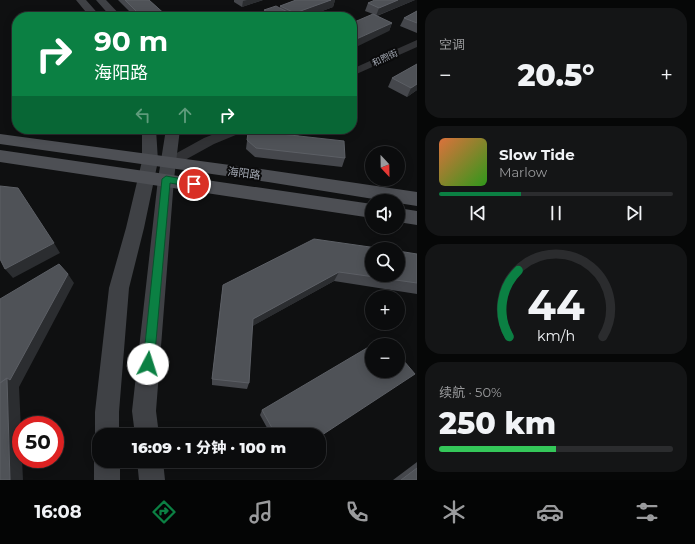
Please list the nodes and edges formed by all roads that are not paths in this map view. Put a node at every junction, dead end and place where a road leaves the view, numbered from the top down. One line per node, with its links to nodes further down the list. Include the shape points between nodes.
1 (81, 0): 3 (main road)
2 (101, 0): 4 (main road)
3 (92, 12)
4 (112, 12)
5 (417, 43): 6 (street, 和煦街)
6 (357, 71)
7 (150, 134): 12 (main road)
8 (171, 134): 12 (main road)
9 (226, 134): 12 (street)
10 (0, 139): 12 (main road, 海阳路)
11 (0, 156): 12 (main road, 海阳路, via 109,173)
12 (158, 170): 13 (main road, 海阳路, via 268,176); 14 (main road, 海阳路); 17 (main road, via 119,288); 18 (main road, via 144,411)
13 (417, 199)
14 (365, 210)
15 (405, 216): 16 (main road)
16 (417, 218)
17 (107, 428)
18 (146, 428)
19 (107, 468): 21 (main road)
20 (151, 468): 22 (main road)
21 (107, 480)
22 (152, 480)

